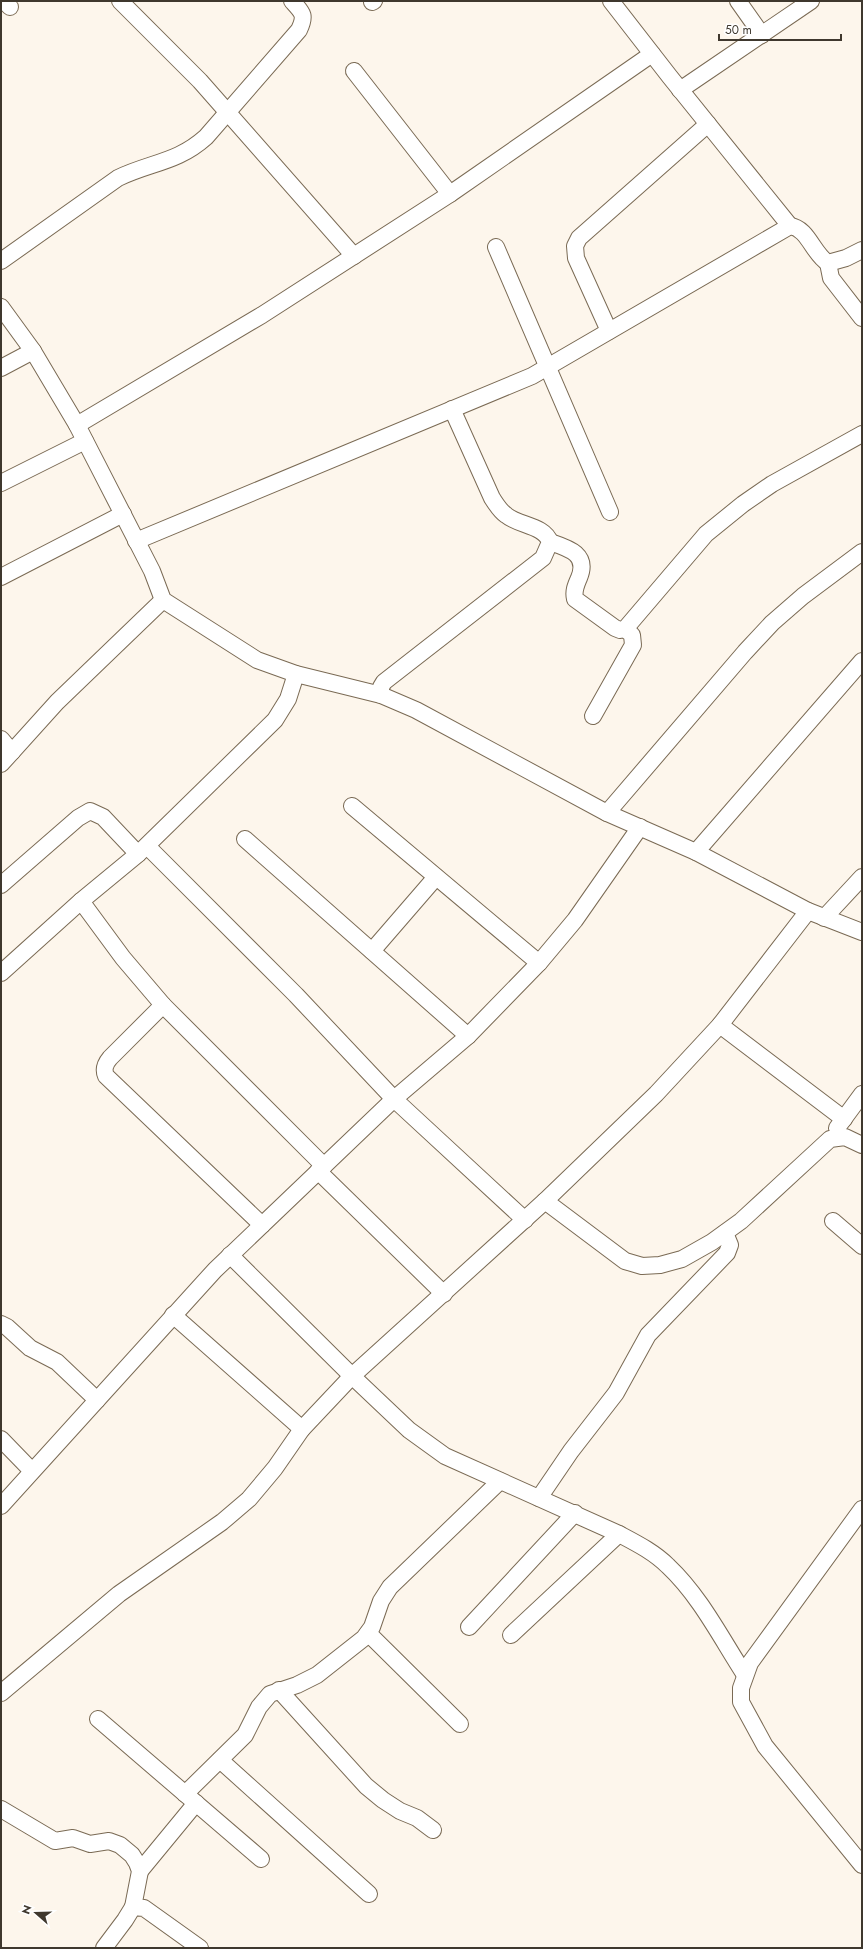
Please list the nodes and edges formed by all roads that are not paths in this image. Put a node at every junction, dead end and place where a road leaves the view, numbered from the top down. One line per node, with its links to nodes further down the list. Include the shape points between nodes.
1 (120, 1): 10 (street, via 200,81)
2 (292, 1): 10 (street, via 302,11 304,18 299,30)
3 (611, 1): 7 (street)
4 (738, 1): 6 (street)
5 (811, 1): 6 (street)
6 (762, 35): 9 (street)
7 (652, 54): 9 (street); 12 (street)
8 (354, 71): 12 (street)
9 (680, 90): 11 (street)
10 (227, 112): 16 (street); 17 (street, via 195,147 180,156 136,169 118,178)
11 (708, 124): 13 (street); 21 (street, via 579,238 576,258)
12 (450, 194): 16 (street)
13 (790, 226): 18 (street, via 800,229 822,259); 21 (street)
14 (496, 247): 23 (street)
15 (862, 250): 18 (street, via 846,258)
16 (354, 256): 26 (street, via 262,315)
17 (1, 261)
18 (828, 262): 20 (street, via 831,278)
19 (1, 307): 22 (street)
20 (862, 318)
21 (609, 331): 23 (street)
22 (34, 351): 24 (street); 26 (street)
23 (547, 366): 25 (street, via 532,376); 30 (street)
24 (1, 368)
25 (452, 408): 32 (street); 33 (street, via 492,498 499,508 515,521 541,531 548,536)
26 (77, 425): 28 (street)
27 (862, 434): 37 (street, via 772,484 706,534)
28 (85, 441): 29 (street); 31 (street)
29 (1, 483)
30 (610, 512)
31 (123, 514): 32 (street); 35 (street)
32 (136, 541): 36 (street, via 152,571)
33 (550, 542): 37 (street, via 576,553 581,561 581,572 574,588 575,599 615,628); 40 (street, via 543,558 384,682)
34 (862, 552): 46 (street, via 772,623)
35 (1, 577)
36 (163, 600): 39 (street, via 257,660); 43 (street, via 57,702)
37 (625, 629): 41 (street, via 632,635 633,645)
38 (862, 662): 50 (street)
39 (296, 674): 40 (street); 49 (street, via 288,699 275,720)
40 (381, 695): 46 (street, via 416,710)
41 (593, 716)
42 (1, 739): 43 (street)
43 (12, 752): 44 (street)
44 (1, 764)
45 (352, 806): 51 (street)
46 (607, 813): 47 (street)
47 (640, 828): 50 (street); 59 (street, via 575,920)
48 (244, 839): 58 (street)
49 (142, 850): 53 (street, via 102,817 90,811 78,818); 54 (street); 65 (street, via 296,995)
50 (696, 852): 55 (street)
51 (436, 877): 58 (street); 59 (street)
52 (862, 877): 56 (street)
53 (1, 885)
54 (81, 901): 60 (street); 61 (street, via 123,958)
55 (808, 912): 56 (street); 62 (street)
56 (824, 918): 57 (street)
57 (862, 932)
58 (372, 951): 63 (street)
59 (539, 963): 63 (street)
60 (1, 973)
61 (163, 1005): 69 (street); 73 (street, via 110,1058 105,1064 104,1071 110,1080)
62 (720, 1025): 66 (street); 70 (street, via 656,1094)
63 (468, 1036): 65 (street)
64 (862, 1094): 66 (street)
65 (394, 1099): 69 (street); 71 (street)
66 (844, 1119): 67 (street)
67 (828, 1141): 68 (street, via 835,1137 845,1137); 74 (street)
68 (862, 1145)
69 (321, 1169): 73 (street); 77 (street)
70 (546, 1201): 71 (street); 74 (street, via 625,1261 642,1266 660,1266 682,1259)
71 (525, 1220): 77 (street)
72 (833, 1221): 75 (street)
73 (262, 1225): 76 (street)
74 (725, 1233): 86 (street, via 730,1245 727,1253 648,1336 616,1393 571,1450)
75 (862, 1246)
76 (230, 1255): 78 (street); 80 (street)
77 (444, 1294): 80 (street)
78 (173, 1315): 81 (street); 82 (street)
79 (1, 1324): 81 (street, via 30,1348 58,1362)
80 (352, 1376): 82 (street); 85 (street, via 409,1430 445,1456)
81 (97, 1400): 84 (street)
82 (302, 1429): 96 (street, via 275,1468 249,1499 222,1522 119,1594)
83 (1, 1439): 84 (street)
84 (32, 1471): 87 (street)
85 (500, 1480): 86 (street); 92 (street, via 390,1587 383,1597)
86 (539, 1498): 89 (street)
87 (1, 1506)
88 (862, 1509): 94 (street, via 750,1663)
89 (575, 1514): 90 (street); 91 (street)
90 (619, 1534): 93 (street); 94 (street, via 640,1545 667,1565 689,1589)
91 (469, 1627)
92 (368, 1633): 95 (street, via 358,1644 317,1675); 98 (street)
93 (510, 1635)
94 (745, 1675): 104 (street, via 740,1702 764,1746)
95 (279, 1690): 99 (street, via 264,1700 245,1735); 102 (street, via 366,1786 383,1800 417,1818)
96 (1, 1693)
97 (98, 1719): 100 (street)
98 (460, 1724)
99 (220, 1760): 100 (street); 106 (street)
100 (191, 1798): 103 (street); 105 (street)
101 (1, 1809): 105 (street, via 55,1841 60,1842 69,1838 90,1844 115,1841 132,1856)
102 (433, 1830)
103 (261, 1859)
104 (862, 1865)
105 (140, 1871): 107 (street)
106 (369, 1894)
107 (133, 1907): 108 (street); 109 (street, via 144,1908)
108 (104, 1948)
109 (200, 1948)

